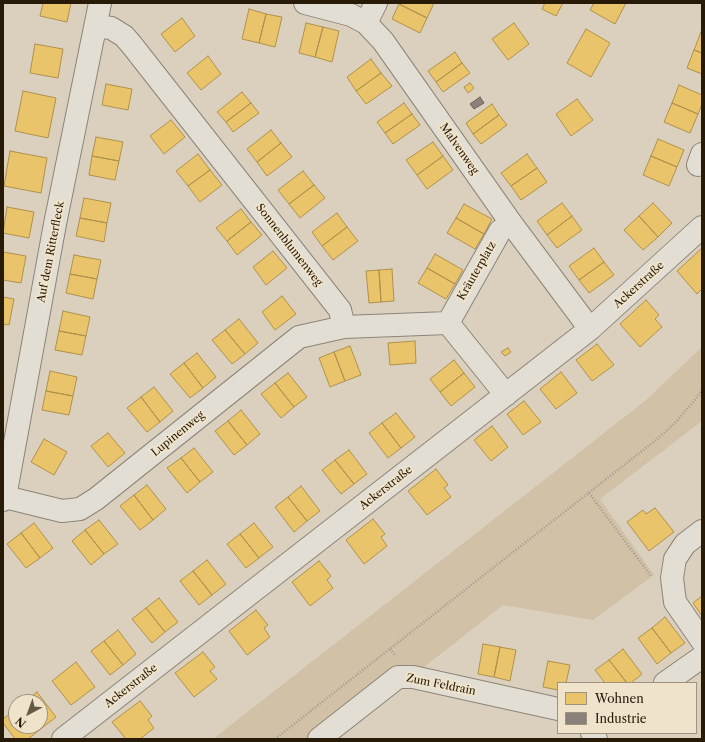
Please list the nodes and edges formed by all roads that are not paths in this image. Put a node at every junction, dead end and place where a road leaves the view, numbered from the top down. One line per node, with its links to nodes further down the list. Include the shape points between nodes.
1 (100, 3): 5 (street, Auf dem Ritterfleck)
2 (304, 3): 4 (street, Malvenweg, via 351,15)
3 (376, 3): 4 (street)
4 (366, 22): 6 (street, Malvenweg, via 384,41)
5 (96, 26): 9 (street, Sonnenblumenweg, via 111,28 131,44 340,310); 12 (street, Auf dem Ritterfleck)
6 (511, 223): 8 (street, Kräuterplatz, via 500,231); 10 (street, Malvenweg)
7 (702, 227): 10 (street, Ackerstraße)
8 (448, 323): 9 (street); 11 (street)
9 (344, 327): 12 (street, Lupinenweg, via 299,337 96,499 80,509 62,511)
10 (590, 329): 11 (street, Ackerstraße)
11 (506, 395): 18 (street, Ackerstraße)
12 (4, 499)
13 (702, 531): 14 (street, via 685,544 674,559 672,578 675,602)
14 (702, 641)
15 (702, 657): 16 (street)
16 (666, 682)
17 (557, 709): 19 (street, Zum Feldrain, via 413,677 398,677)
18 (63, 739)
19 (319, 739)

